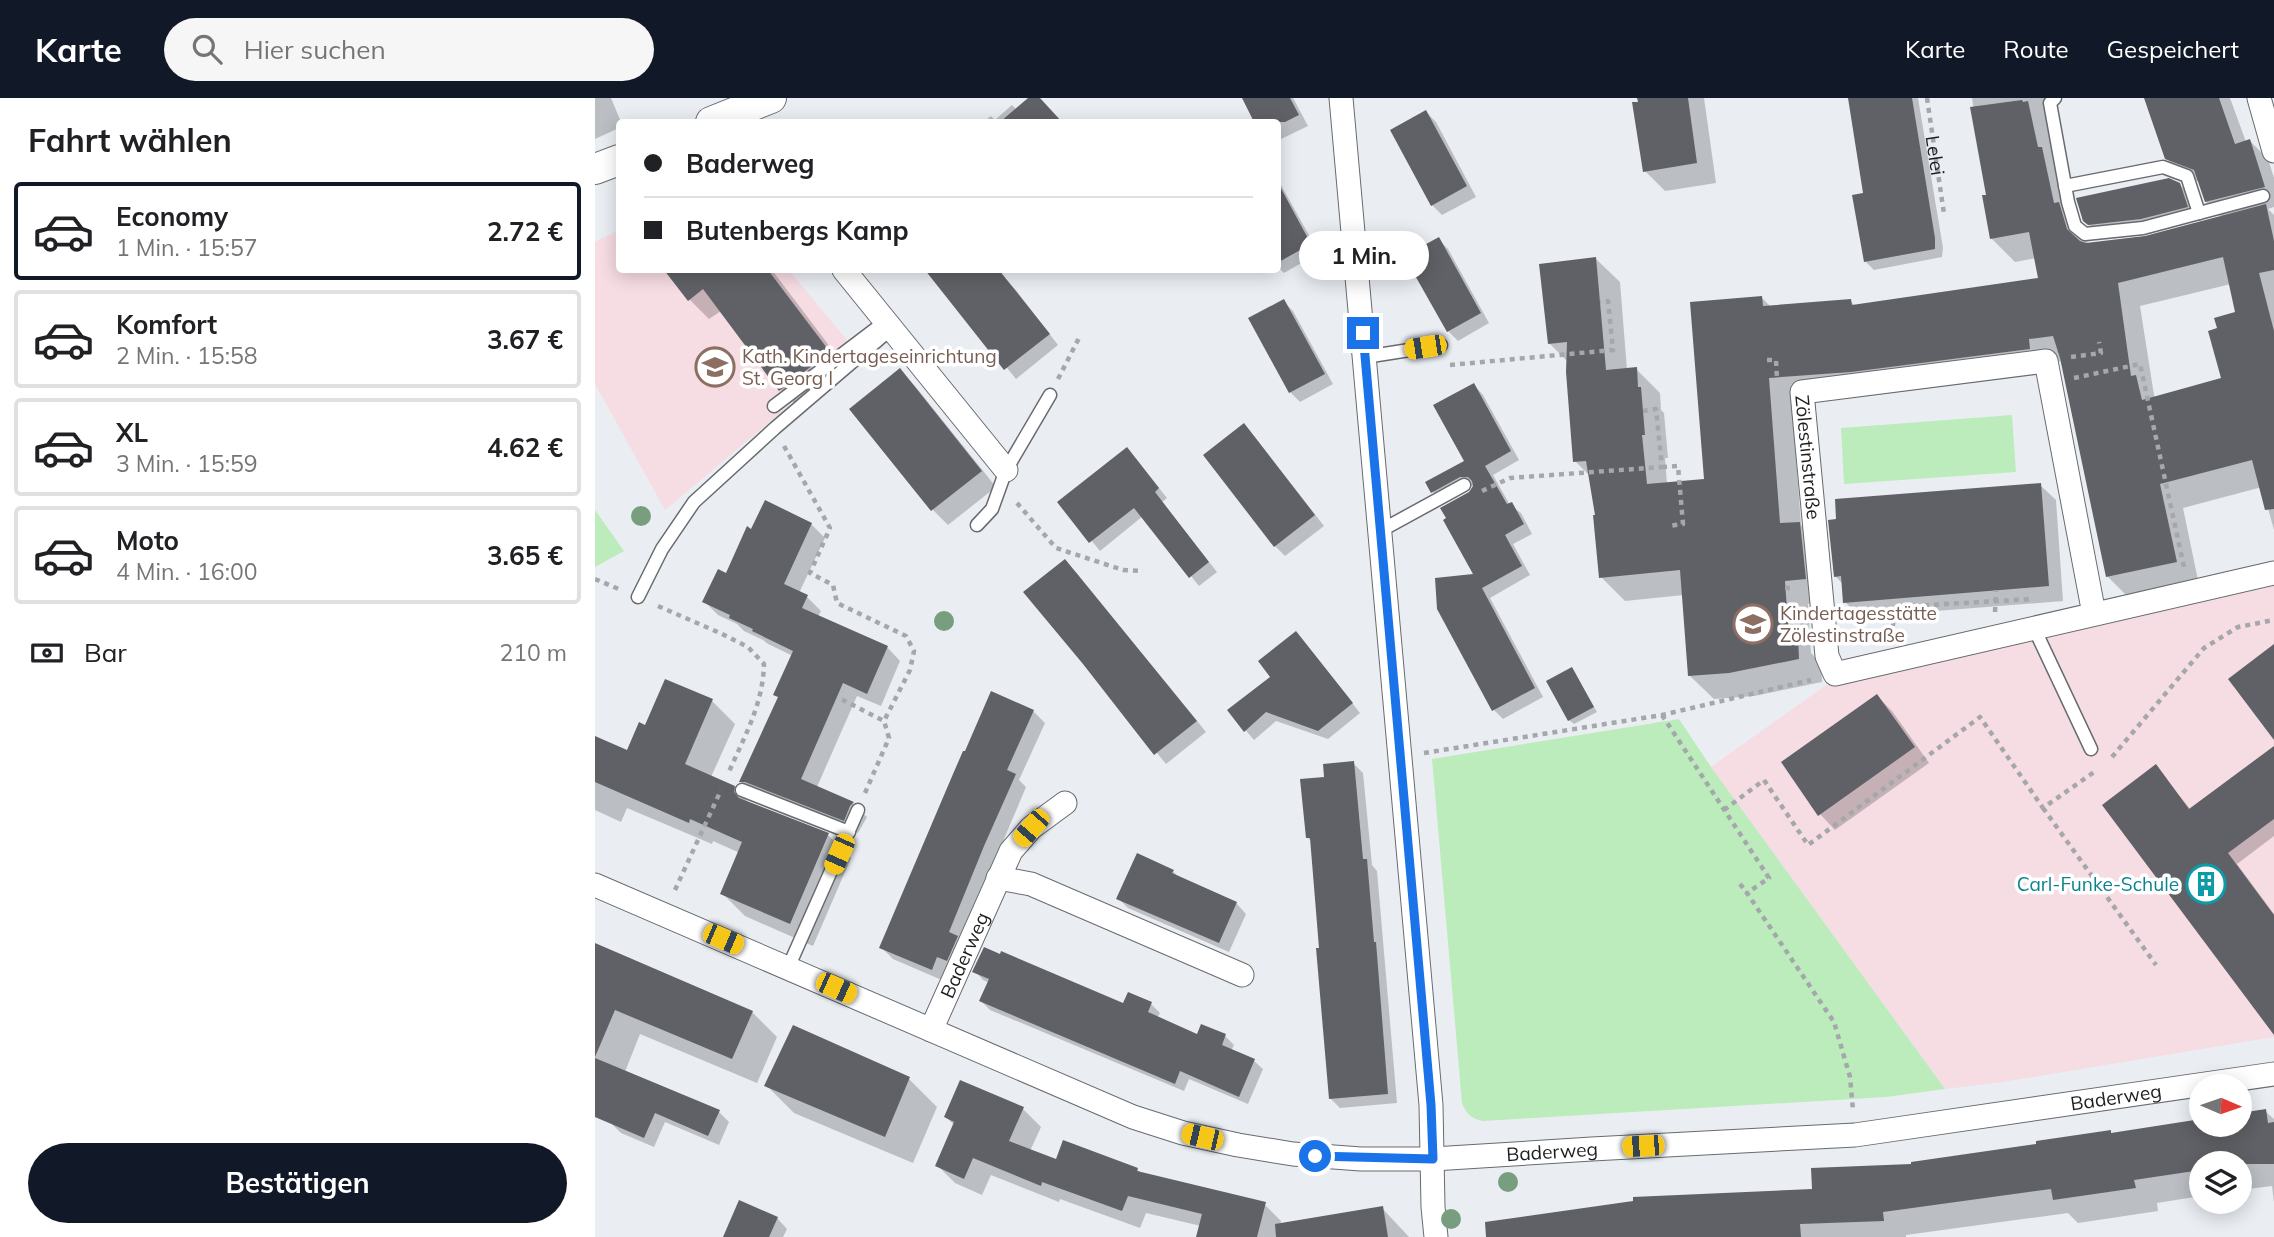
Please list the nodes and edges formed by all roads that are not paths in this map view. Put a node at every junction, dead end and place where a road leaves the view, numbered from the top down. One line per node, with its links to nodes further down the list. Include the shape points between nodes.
1 (771, 98): 5 (street)
2 (1341, 98): 16 (street)
3 (2055, 98): 10 (lane, via 2050,103)
4 (2259, 98): 7 (street)
5 (742, 110): 6 (street)
6 (719, 119)
7 (2274, 151)
8 (616, 161): 9 (street)
9 (595, 169)
10 (2065, 186): 12 (lane, via 2163,167 2187,176); 12 (lane, via 2075,226 2085,234 2143,228)
11 (2263, 196): 12 (lane)
12 (2199, 213)
13 (846, 273): 14 (street)
14 (889, 324): 18 (lane); 19 (street); 24 (lane, via 694,502 662,549)
15 (1441, 345): 16 (lane)
16 (1365, 357): 22 (street)
17 (1050, 395): 19 (lane)
18 (775, 406)
19 (1006, 470): 21 (lane, via 992,509)
20 (1464, 485): 22 (lane)
21 (977, 525)
22 (1380, 531): 38 (street)
23 (2274, 573): 25 (street)
24 (642, 599)
25 (2094, 614): 26 (street); 26 (street, Zölestinstraße, via 2048,372 1802,392 1827,656 1835,674)
26 (2037, 627): 27 (lane)
27 (2091, 749)
28 (742, 790): 31 (lane)
29 (1065, 803): 32 (street, Baderweg, via 1031,828 1011,851)
30 (857, 810): 31 (lane)
31 (849, 832): 34 (lane)
32 (998, 878): 35 (street, via 1031,884); 36 (street, Baderweg)
33 (595, 885): 34 (street, Baderweg)
34 (788, 968): 36 (street, Baderweg)
35 (1242, 975)
36 (931, 1030): 38 (street, Baderweg, via 1133,1117 1183,1133 1293,1154)
37 (2274, 1074): 38 (street, Baderweg, via 1855,1135)
38 (1433, 1159): 39 (street)
39 (1436, 1237)

